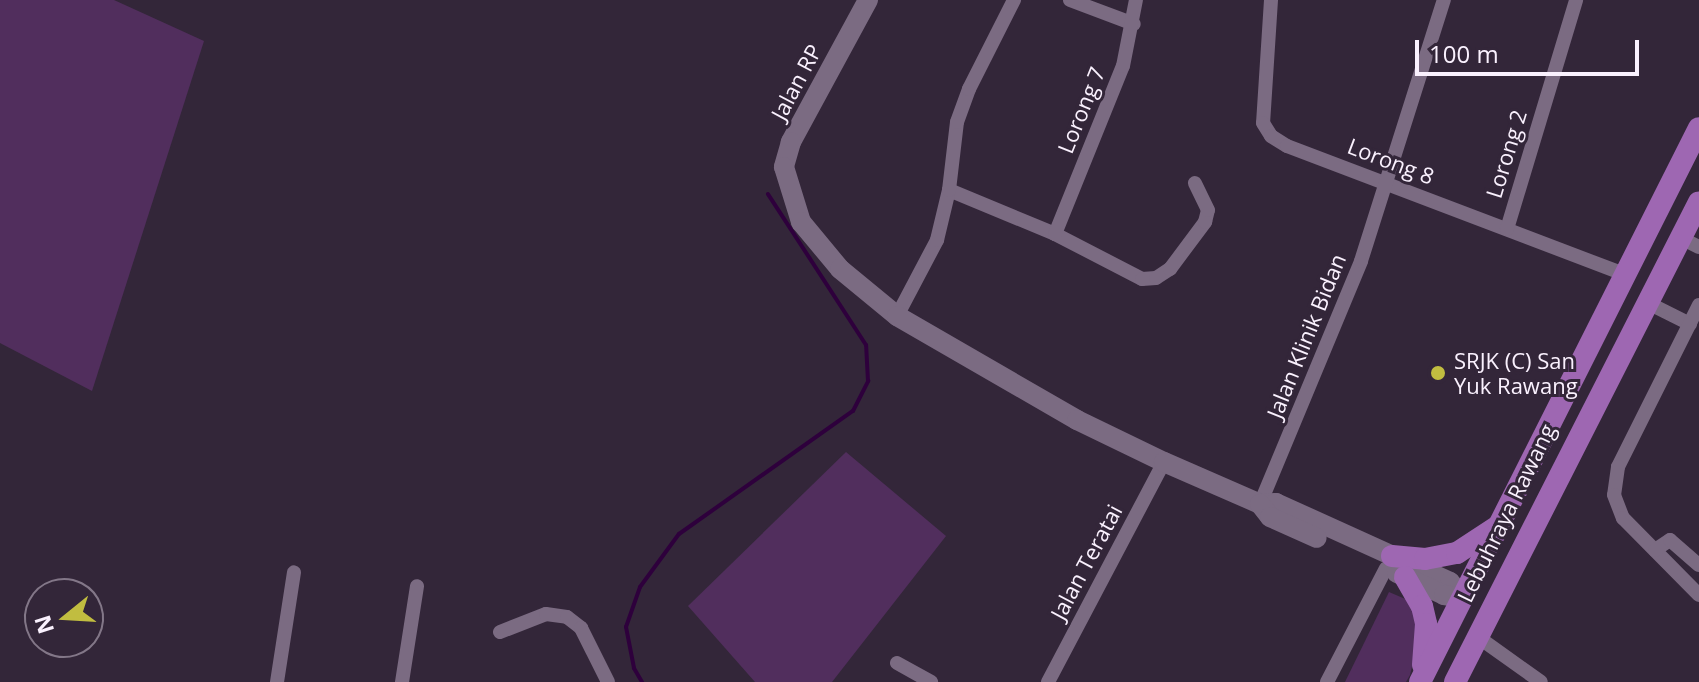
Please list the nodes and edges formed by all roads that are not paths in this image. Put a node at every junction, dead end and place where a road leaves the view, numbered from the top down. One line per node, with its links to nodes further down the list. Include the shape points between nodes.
1 (868, 0): 20 (street, Jalan RP, via 791,142 784,167 801,222 818,245)
2 (1014, 0): 12 (street, via 957,122)
3 (1070, 0): 8 (street)
4 (1136, 0): 8 (street, Lorong 7)
5 (1271, 0): 11 (street, Lorong 8, via 1263,123 1271,136)
6 (1444, 0): 11 (street, Jalan Klinik Bidan)
7 (1576, 0): 14 (street, Lorong 2)
8 (1134, 24): 15 (street, Lorong 7, via 1123,66)
9 (1699, 128): 17 (main road, Lebuhraya Rawang)
10 (1195, 183): 15 (street, via 1208,210 1205,222 1170,269 1156,278 1142,279)
11 (1387, 183): 14 (street, Lorong 8); 23 (street, Jalan Klinik Bidan, via 1361,261)
12 (949, 190): 15 (street); 20 (street, via 937,240)
13 (1699, 202): 16 (main road, Lebuhraya Rawang)
14 (1507, 229): 17 (street, Lorong 8)
15 (1055, 234)
16 (1690, 243): 18 (main road, Lebuhraya Rawang)
17 (1626, 275): 24 (main road, Lebuhraya Rawang)
18 (1648, 303): 21 (street); 30 (main road, Lebuhraya Rawang)
19 (1699, 305): 21 (street)
20 (897, 316): 22 (street, via 1077,420)
21 (1690, 324): 25 (street, via 1618,467 1614,495 1623,518)
22 (1164, 462): 23 (street); 41 (street, Jalan Teratai)
23 (1260, 504): 27 (street, via 1276,503)
24 (1503, 523): 27 (main road, via 1457,553); 32 (main road, Lebuhraya Rawang)
25 (1655, 550): 26 (street, via 1670,540); 31 (street)
26 (1699, 565)
27 (1394, 567): 32 (street, via 1444,595); 42 (street); 43 (main road, via 1422,606 1427,643)
28 (294, 572): 37 (street)
29 (417, 586): 38 (street)
30 (1503, 587): 32 (main road, via 1480,603); 34 (main road, Lebuhraya Rawang)
31 (1699, 595)
32 (1464, 598): 35 (main road); 43 (main road, Lebuhraya Rawang)
33 (500, 632): 39 (street, via 546,614 567,617 581,628)
34 (1478, 637): 35 (main road, Lebuhraya Rawang); 45 (street)
35 (1466, 660): 44 (main road, Lebuhraya Rawang)
36 (897, 663): 40 (street)
37 (277, 682)
38 (402, 682)
39 (608, 682)
40 (931, 682)
41 (1048, 682)
42 (1327, 682)
43 (1420, 682)
44 (1455, 682)
45 (1541, 682)

